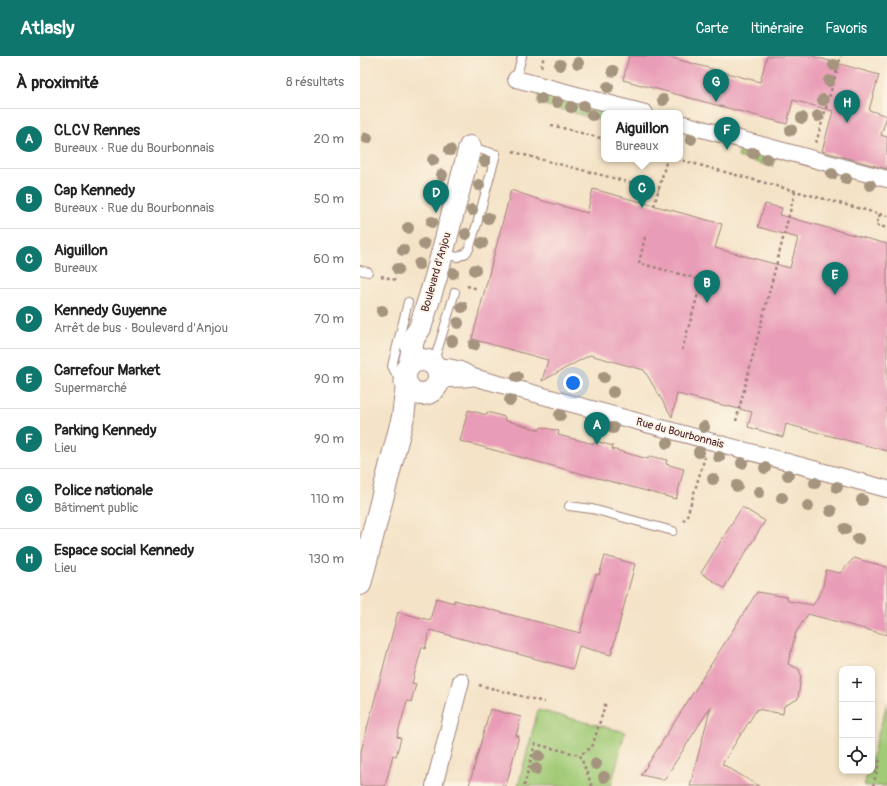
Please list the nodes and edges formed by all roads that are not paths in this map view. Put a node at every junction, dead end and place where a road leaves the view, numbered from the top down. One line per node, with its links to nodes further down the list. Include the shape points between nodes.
1 (522, 56): 2 (lane)
2 (516, 79): 3 (street)
3 (634, 110)
4 (683, 124): 6 (street)
5 (470, 147): 9 (street, Boulevard d'Anjou, via 420,328 424,352)
6 (887, 179)
7 (455, 292): 9 (lane, via 440,345)
8 (408, 302): 9 (lane, via 392,366 397,376)
9 (423, 375): 10 (street, Rue du Bourbonnais, via 444,366 465,371 473,377); 13 (street, Boulevard d'Anjou, via 403,417)
10 (887, 489)
11 (569, 506): 12 (lane, via 592,509)
12 (672, 531)
13 (360, 584)
14 (461, 681): 15 (street)
15 (434, 786)

